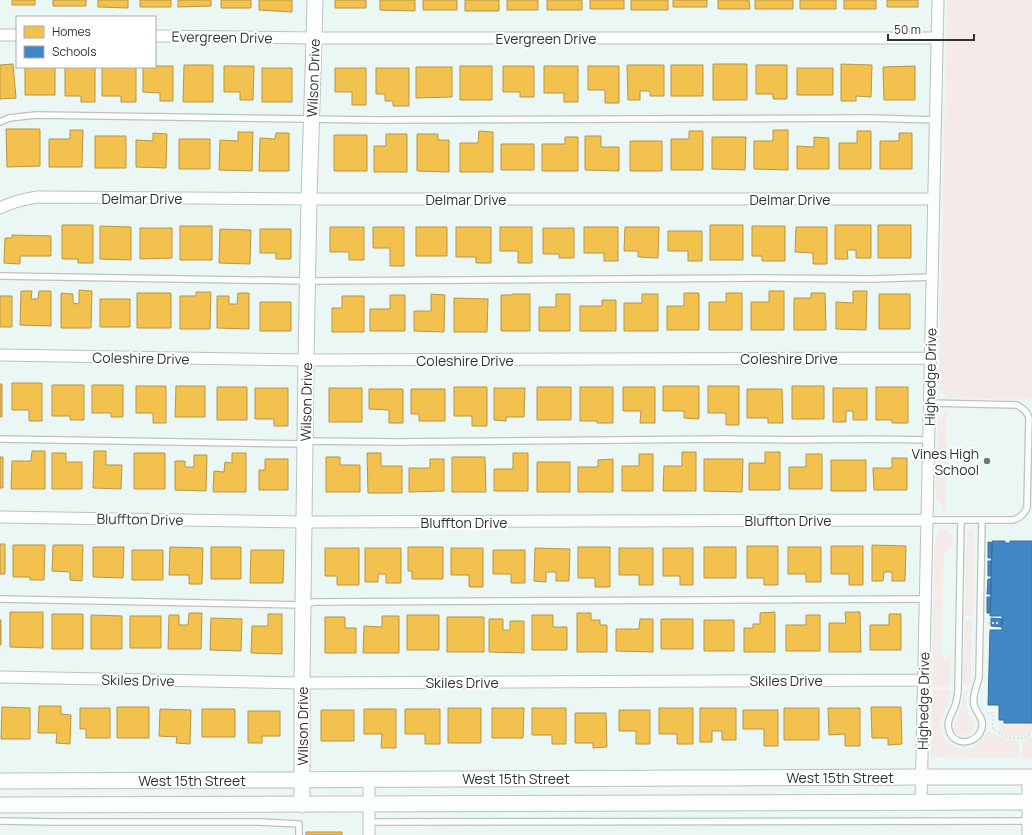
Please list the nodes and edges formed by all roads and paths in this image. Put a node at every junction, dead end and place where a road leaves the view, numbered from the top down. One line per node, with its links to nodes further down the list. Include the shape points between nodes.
1 (314, 0): 6 (main road, Wilson Drive)
2 (938, 0): 7 (street, Highedge Drive)
3 (0, 35): 4 (street)
4 (16, 35)
5 (156, 36): 6 (street, Evergreen Drive)
6 (314, 38): 7 (street, Evergreen Drive); 8 (main road, Wilson Drive)
7 (937, 38): 9 (street, Highedge Drive)
8 (312, 120): 9 (lane); 10 (lane, via 36,115 9,118); 11 (main road, Wilson Drive)
9 (935, 120): 12 (street, Highedge Drive)
10 (0, 122)
11 (309, 199): 12 (street, Delmar Drive); 13 (street, Delmar Drive, via 38,197 23,199); 16 (main road, Wilson Drive)
12 (934, 199): 15 (street, Highedge Drive)
13 (0, 208)
14 (0, 276): 16 (lane)
15 (932, 277): 16 (lane); 18 (street, Highedge Drive)
16 (308, 281): 19 (main road, Wilson Drive)
17 (0, 355): 19 (street, Coleshire Drive)
18 (930, 358): 19 (street, Coleshire Drive); 20 (street, Highedge Drive)
19 (306, 360): 23 (main road, Wilson Drive)
20 (929, 403): 22 (street, Highedge Drive); 27 (lane, via 1017,405 1027,413 1027,508 1019,518 1013,520)
21 (0, 439): 23 (lane)
22 (929, 440): 23 (lane); 25 (street, Highedge Drive)
23 (305, 442): 28 (main road, Wilson Drive)
24 (0, 517): 28 (street, Bluffton Drive)
25 (927, 520): 26 (lane); 28 (street, Bluffton Drive); 30 (street, Highedge Drive)
26 (961, 520): 27 (lane); 27 (lane, via 958,691 957,701 948,721 948,729 951,735 966,742 978,736 983,723 976,711 973,698 979,677)
27 (982, 520)
28 (304, 522): 31 (main road, Wilson Drive)
29 (0, 599): 31 (lane)
30 (926, 599): 31 (lane, via 314,602); 35 (street, Highedge Drive)
31 (304, 605): 36 (main road, Wilson Drive)
32 (988, 623): 33 (path)
33 (1000, 623)
34 (0, 677): 36 (street, Skiles Drive)
35 (924, 680): 36 (street, Skiles Drive); 39 (street, Highedge Drive)
36 (302, 683): 41 (main road, Wilson Drive)
37 (983, 708): 38 (path, via 987,713 993,713 993,729 1000,734 1021,739)
38 (1032, 734)
39 (922, 776): 40 (main road, West 15th Street); 42 (main road, West 15th Street); 44 (street, Highedge Drive)
40 (1031, 777): 45 (main road)
41 (302, 779): 42 (main road, West 15th Street); 43 (main road, West 15th Street); 46 (main road, Wilson Drive)
42 (369, 779): 47 (street)
43 (0, 780)
44 (921, 802): 45 (main road, West 15th Street); 47 (main road, West 15th Street)
45 (1031, 802): 51 (main road)
46 (302, 804): 47 (main road, West 15th Street); 48 (main road, West 15th Street)
47 (369, 804): 50 (street)
48 (0, 805)
49 (0, 821): 52 (lane, via 260,822 299,824)
50 (369, 822): 51 (lane); 53 (street)
51 (1030, 828)
52 (299, 835)
53 (369, 835)

